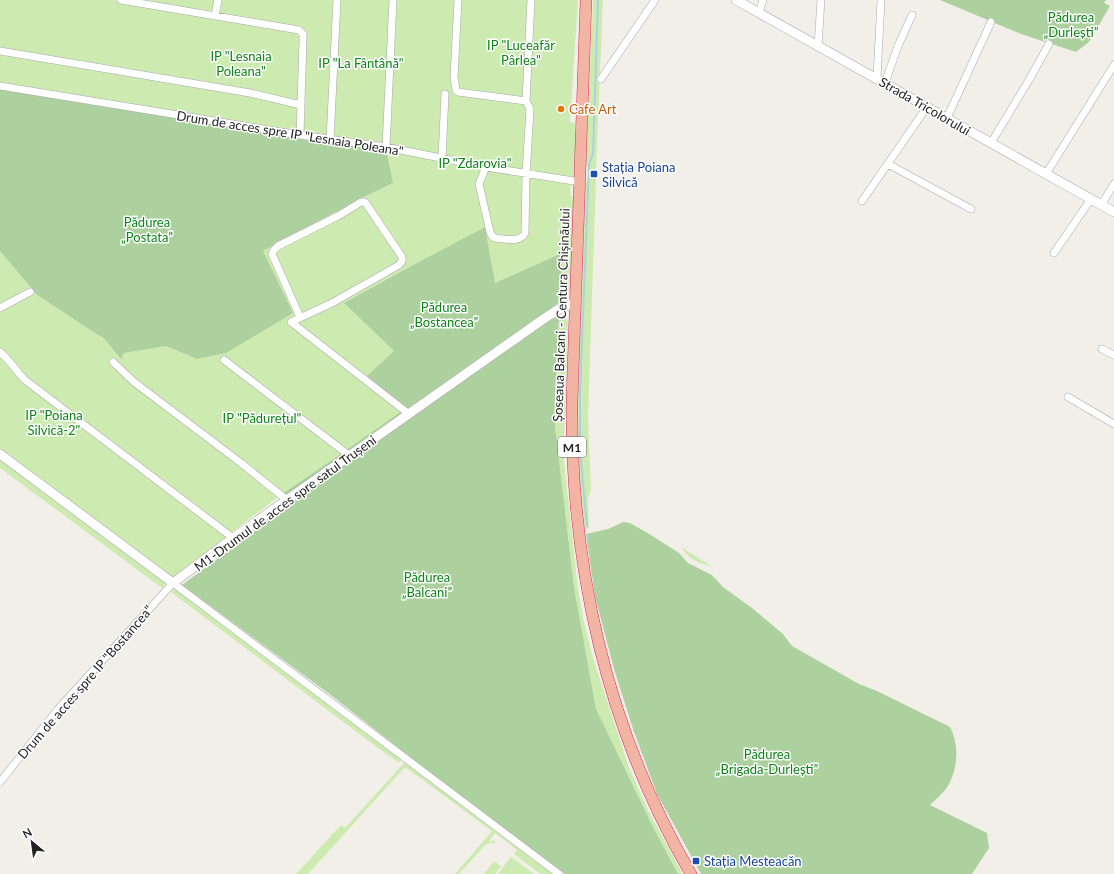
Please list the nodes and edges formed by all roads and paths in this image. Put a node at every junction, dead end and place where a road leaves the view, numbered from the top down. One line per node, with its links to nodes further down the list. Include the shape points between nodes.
1 (121, 0): 14 (street)
2 (218, 0): 14 (street)
3 (337, 0): 30 (street)
4 (393, 0): 32 (street)
5 (458, 0): 25 (street, via 454,77 456,90)
6 (531, 0): 25 (street)
7 (586, 0): 38 (highway, Șoseaua Balcani - Centura Chișinăului / M1)
8 (655, 0): 21 (street)
9 (736, 0): 13 (street, Strada Tricolorului)
10 (763, 0): 13 (street)
11 (821, 0): 18 (street)
12 (881, 0): 22 (street)
13 (759, 13): 18 (street, Strada Tricolorului)
14 (215, 16): 26 (street, via 299,30 303,34)
15 (912, 16): 22 (street)
16 (991, 22): 28 (street)
17 (1049, 44): 31 (street)
18 (818, 46): 22 (street, Strada Tricolorului)
19 (0, 51): 26 (street, via 250,93)
20 (1114, 65): 37 (street)
21 (600, 79)
22 (881, 81): 27 (street, Strada Tricolorului)
23 (0, 86): 29 (street, Drum de acces spre IP "Lesnaia Poleana")
24 (445, 94): 33 (street)
25 (526, 101): 36 (street, via 530,109)
26 (301, 105): 29 (street)
27 (927, 107): 28 (street, Strada Tricolorului); 34 (street)
28 (947, 118): 31 (street, Strada Tricolorului)
29 (300, 135): 30 (street, Drum de acces spre IP "Lesnaia Poleana")
30 (330, 140): 32 (street, Drum de acces spre IP "Lesnaia Poleana")
31 (991, 143): 37 (street, Strada Tricolorului)
32 (386, 147): 33 (street, Drum de acces spre IP "Lesnaia Poleana")
33 (442, 158): 35 (street, Drum de acces spre IP "Lesnaia Poleana")
34 (888, 164): 41 (street); 43 (street)
35 (486, 167): 36 (street, Drum de acces spre IP "Lesnaia Poleana"); 36 (street, via 479,184 490,232 495,238 519,239 526,233)
36 (526, 174): 38 (street, Drum de acces spre IP "Lesnaia Poleana")
37 (1046, 174): 40 (street, Strada Tricolorului)
38 (580, 182): 47 (highway, Șoseaua Balcani - Centura Chișinăului / M1)
39 (1114, 184): 42 (street)
40 (1091, 199): 42 (street, Strada Tricolorului); 45 (street)
41 (862, 201)
42 (1101, 205): 44 (street, Strada Tricolorului)
43 (971, 209)
44 (1114, 212)
45 (1054, 253)
46 (30, 292): 48 (street)
47 (576, 302): 56 (street, M1-Drumul de acces spre satul Trușeni, via 542,320); 65 (highway, Șoseaua Balcani - Centura Chișinăului / M1, via 572,446 579,532 591,613 610,685 631,749 658,814)
48 (0, 308)
49 (300, 317): 49 (street, via 332,303 402,261 402,257 365,202 274,250 272,254); 56 (street, via 291,322)
50 (1102, 349): 52 (street)
51 (0, 352): 61 (street, via 25,380)
52 (1114, 355)
53 (224, 360): 59 (street)
54 (113, 362): 60 (street, via 134,382)
55 (1068, 397): 57 (street)
56 (409, 414): 59 (street, M1-Drumul de acces spre satul Trușeni)
57 (1114, 424)
58 (0, 454): 62 (street)
59 (350, 456): 60 (street, M1-Drumul de acces spre satul Trușeni)
60 (287, 500): 61 (street, M1-Drumul de acces spre satul Trușeni)
61 (233, 538): 62 (street, M1-Drumul de acces spre satul Trușeni)
62 (173, 583): 63 (street, Drum de acces spre IP "Bostancea", via 59,708); 64 (street)
63 (0, 782)
64 (559, 874)
65 (690, 874)

